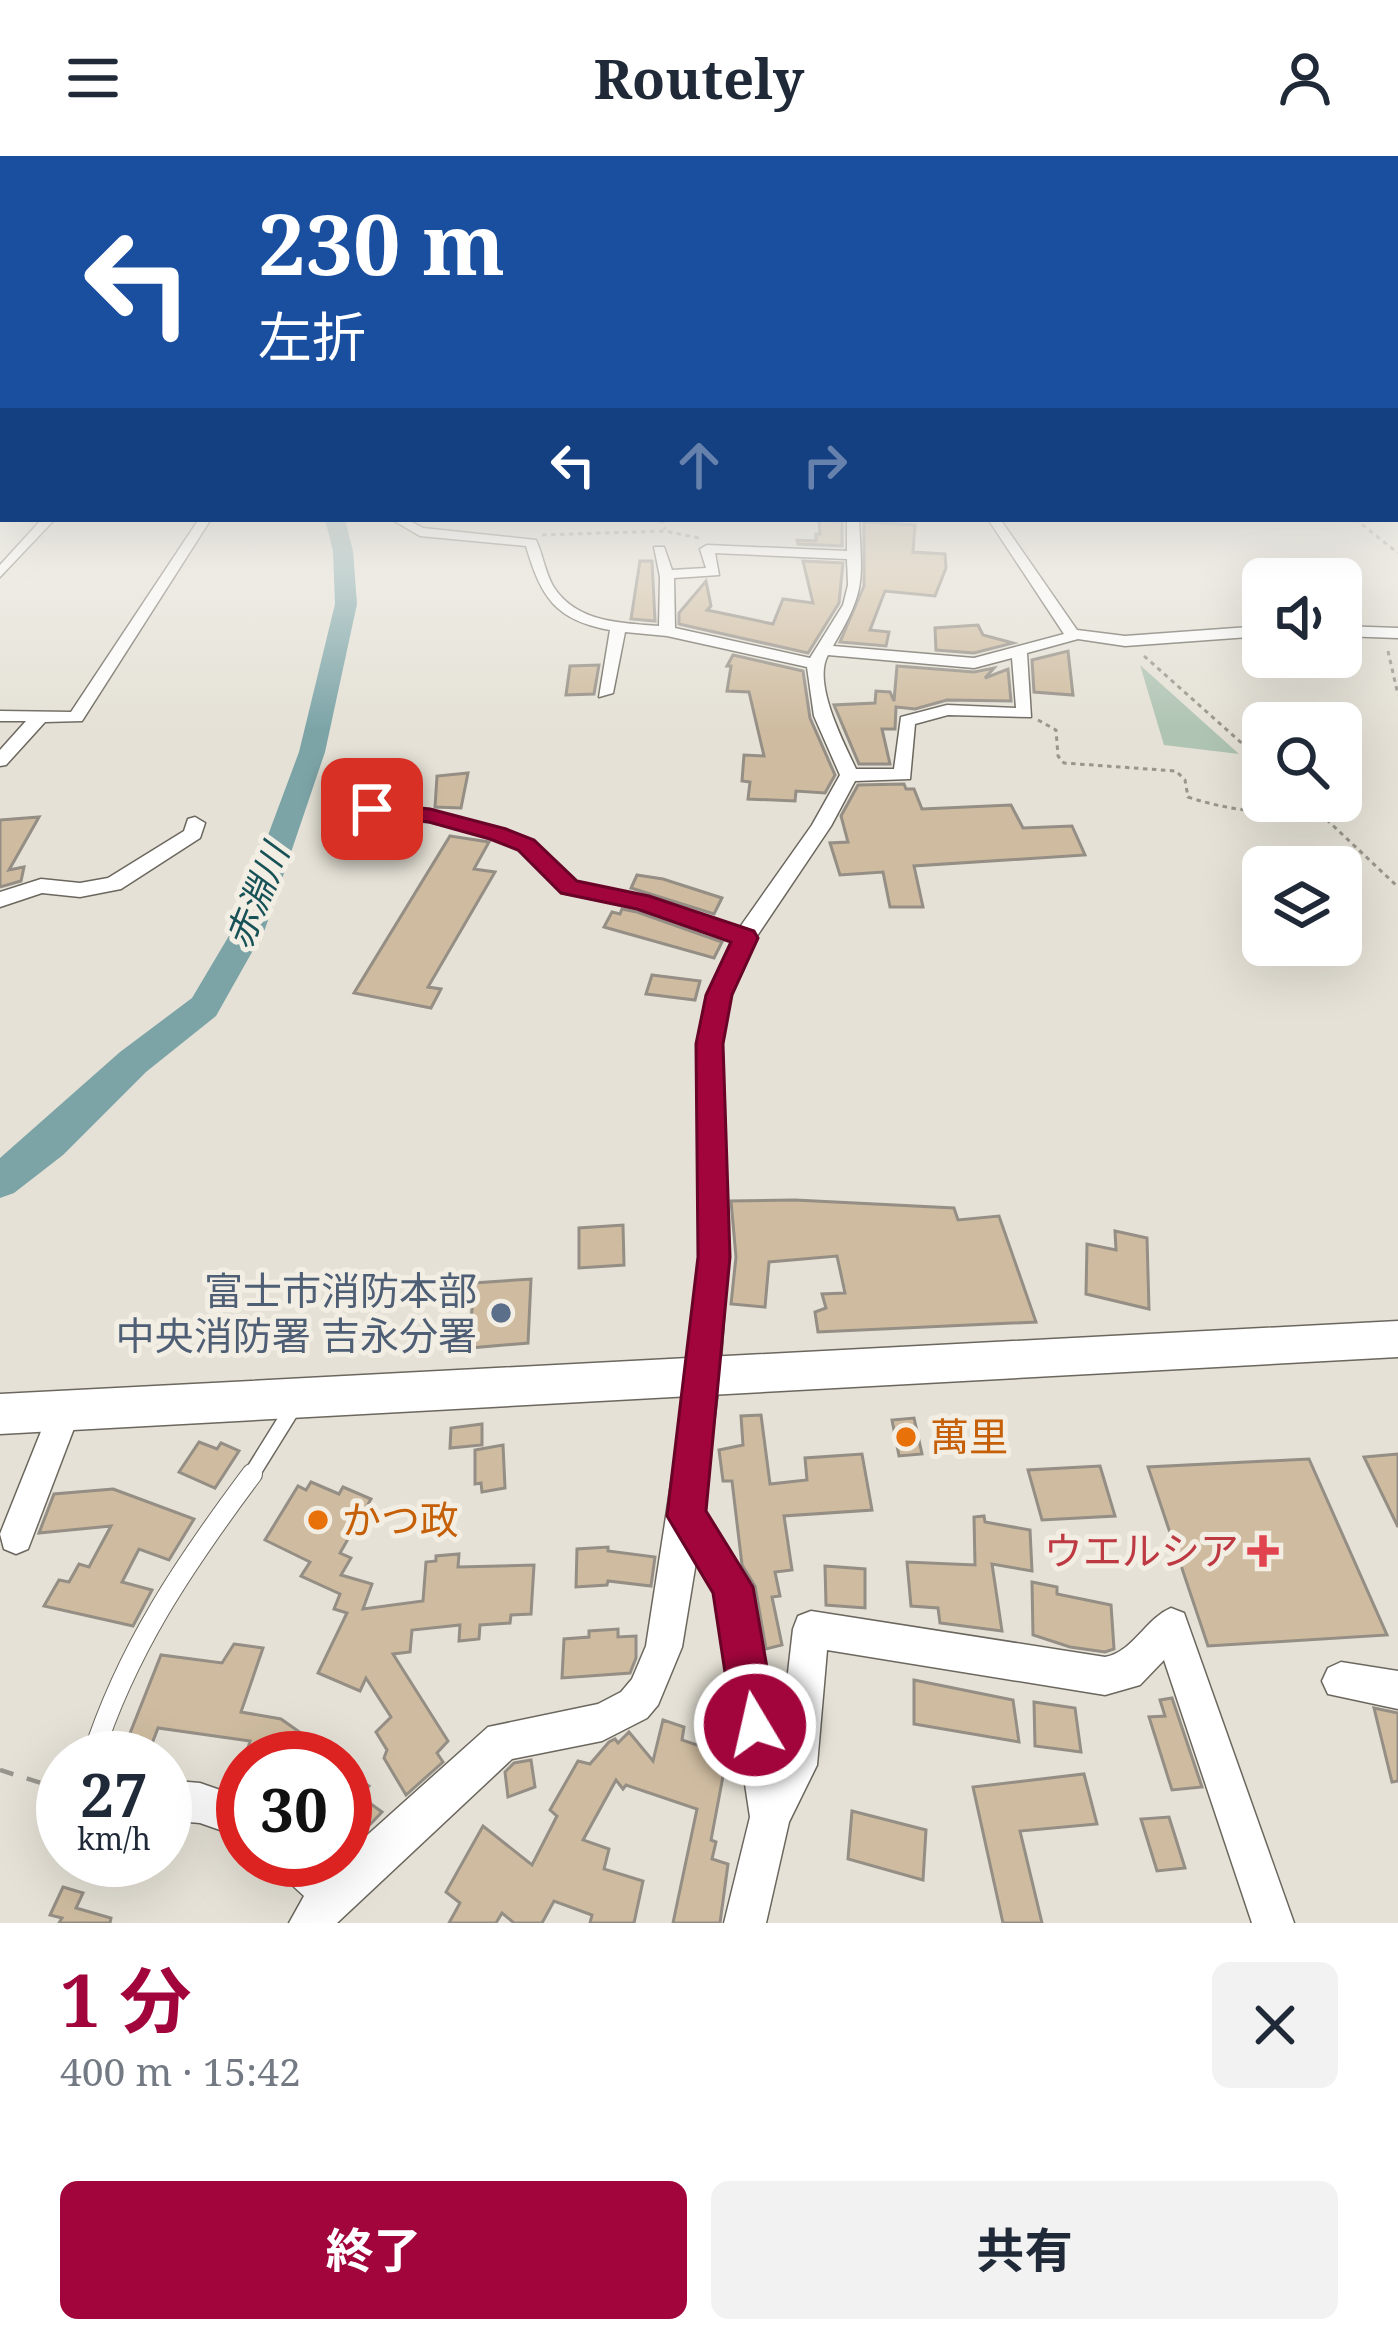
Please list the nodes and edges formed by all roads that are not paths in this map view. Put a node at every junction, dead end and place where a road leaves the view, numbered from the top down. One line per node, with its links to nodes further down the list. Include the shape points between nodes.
1 (175, 565): 18 (street, via 76,717)
2 (538, 565): 8 (street, via 545,586 577,617)
3 (664, 565): 7 (street)
4 (712, 565): 7 (street, via 714,572)
5 (852, 565): 15 (street, via 850,605)
6 (1027, 565): 13 (street)
7 (666, 574): 9 (street)
8 (618, 627): 9 (street); 16 (street)
9 (668, 631): 15 (street)
10 (1242, 632): 13 (street)
11 (1362, 632): 12 (street)
12 (1393, 633)
13 (1077, 635): 14 (street)
14 (1019, 653): 15 (street, via 974,663); 20 (street, via 1025,712 925,712 903,732 903,775)
15 (818, 657): 20 (street, via 823,716)
16 (605, 693)
17 (0, 716): 18 (street)
18 (40, 718): 19 (street)
19 (0, 761)
20 (849, 775): 24 (street)
21 (342, 812): 24 (street, via 430,816 498,834 526,845 569,888 641,902)
22 (195, 823): 23 (street, via 193,834 114,884 40,886)
23 (0, 900)
24 (745, 938): 26 (street, via 719,995 710,1044 714,1257)
25 (1398, 1339): 26 (street)
26 (704, 1374): 27 (street); 30 (street)
27 (299, 1396): 28 (street); 34 (lane, via 284,1430 137,1636)
28 (65, 1410): 29 (street); 31 (street)
29 (0, 1414)
30 (686, 1516): 35 (street, via 733,1587); 36 (street, via 664,1647 634,1706 602,1722 502,1741)
31 (16, 1537)
32 (1341, 1681): 33 (street)
33 (1398, 1690)
34 (100, 1731)
35 (770, 1817): 37 (street); 38 (street, via 797,1765 811,1628 1105,1676 1126,1672 1171,1626)
36 (322, 1908)
37 (746, 1923)
38 (1273, 1923)

